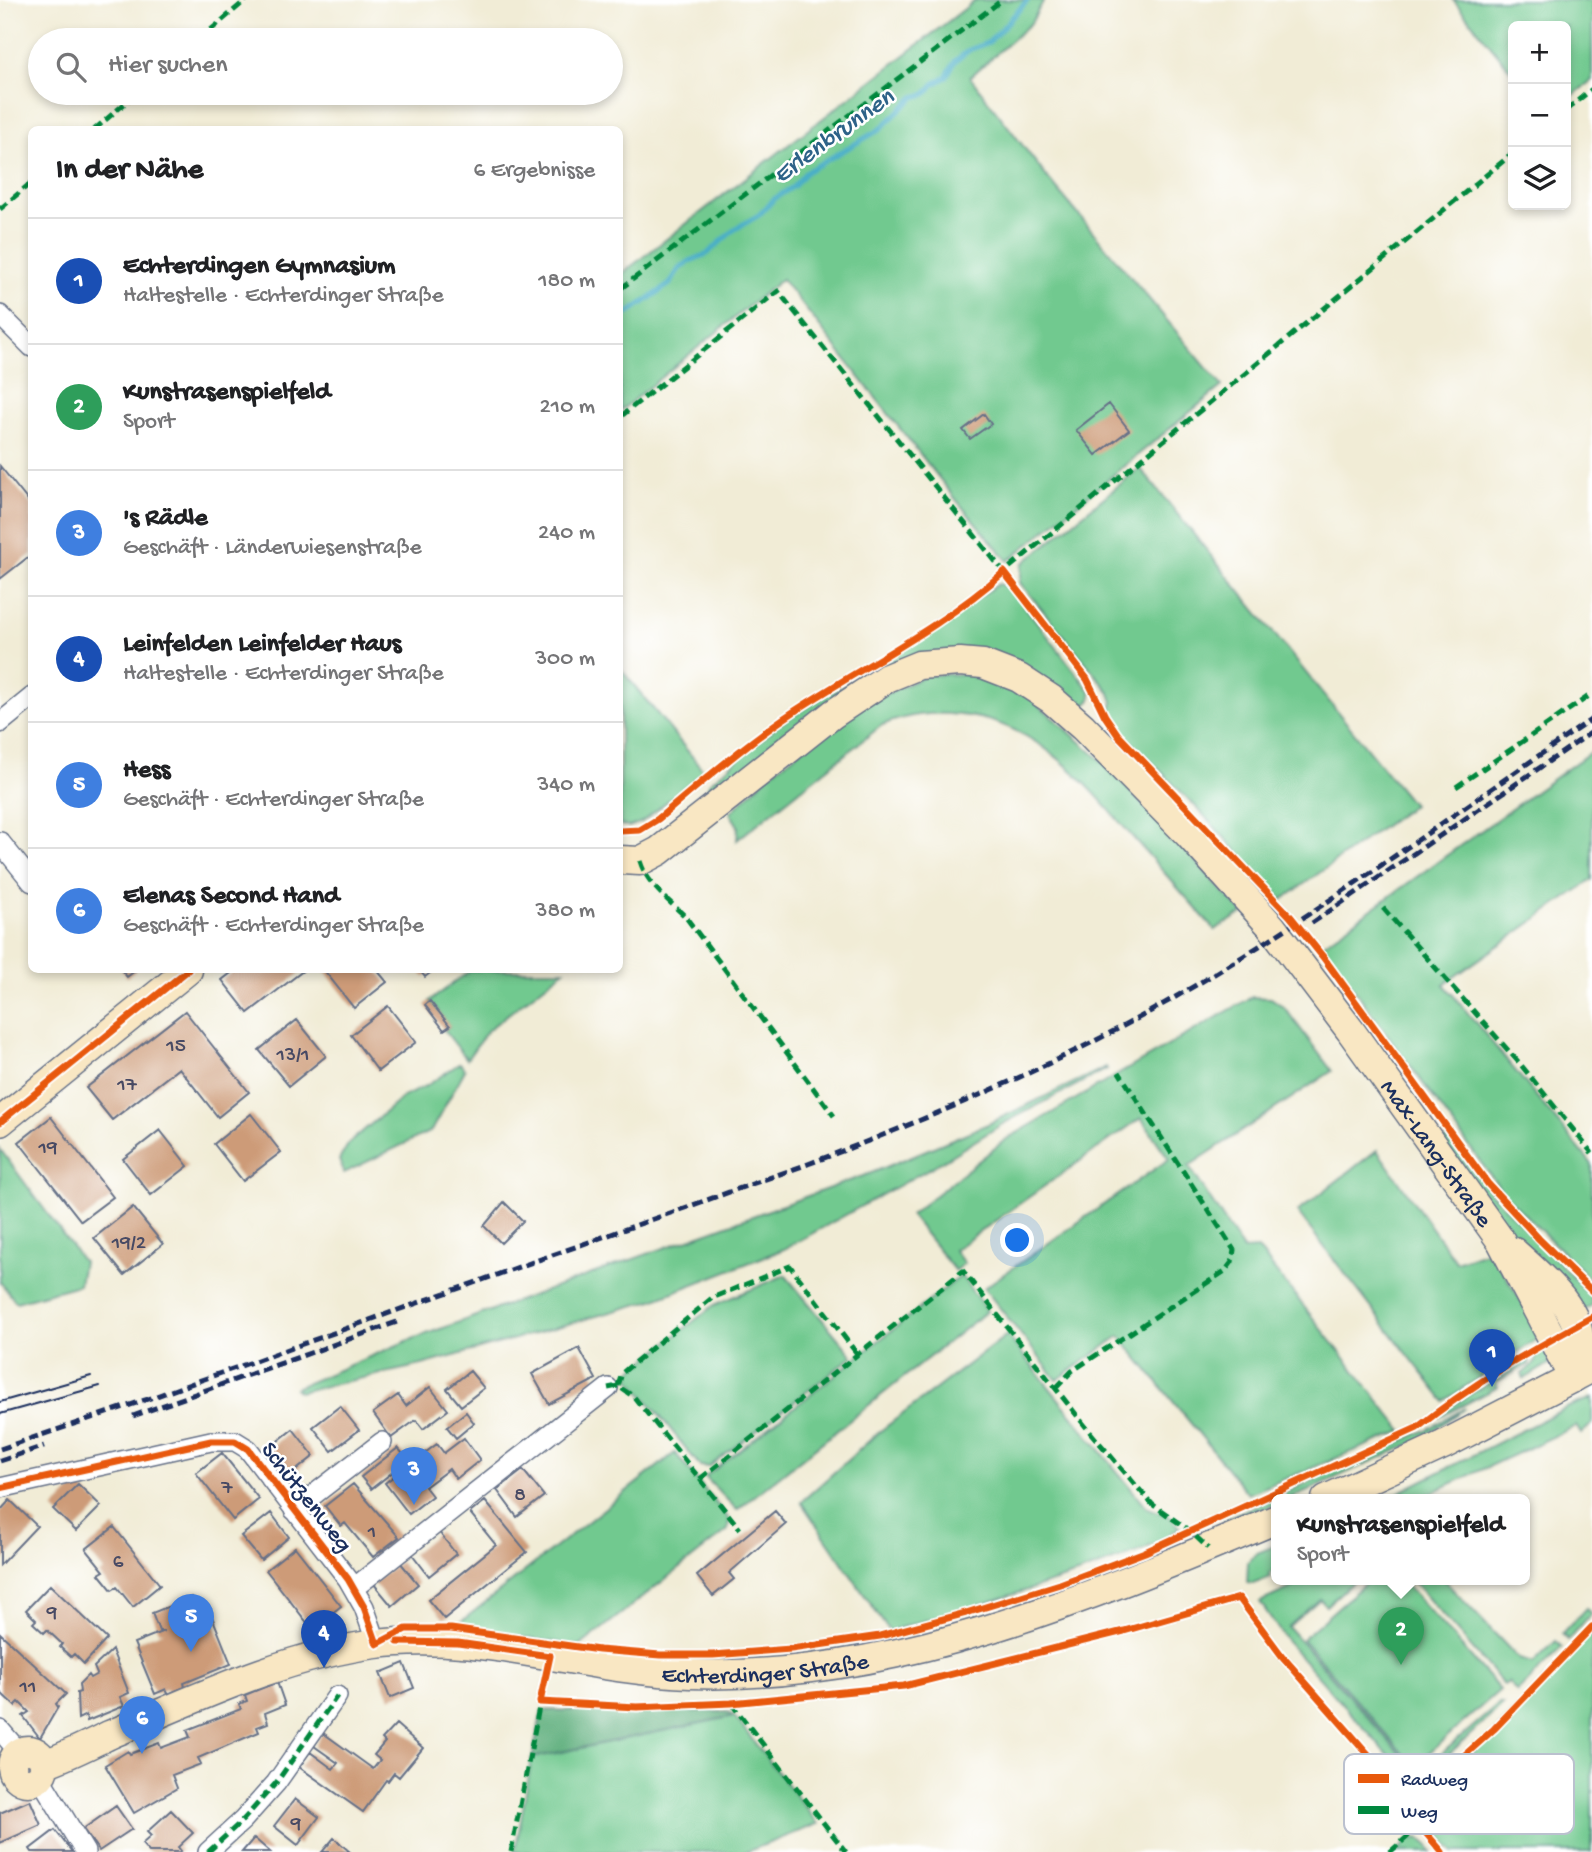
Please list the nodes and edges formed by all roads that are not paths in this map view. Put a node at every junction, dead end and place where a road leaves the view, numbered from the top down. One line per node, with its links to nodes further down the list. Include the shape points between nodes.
1 (0, 316): 2 (street)
2 (28, 343)
3 (28, 701): 4 (street)
4 (0, 723)
5 (0, 842): 7 (street)
6 (623, 860): 10 (main road, Max-Lang-Straße, via 640,861 675,840 833,714 887,678 919,665 960,662 983,664 1019,678 1051,699 1134,777 1263,916)
7 (28, 877)
8 (184, 973): 9 (main road)
9 (0, 1122)
10 (1502, 1241): 11 (main road, Max-Lang-Straße); 12 (main road, Max-Lang-Straße)
11 (1584, 1326): 12 (main road, Max-Lang-Straße, via 1579,1357)
12 (1583, 1373): 16 (main road)
13 (608, 1388): 19 (street)
14 (382, 1441): 17 (street, Schützenweg)
15 (0, 1488): 17 (street, Schützenweg, via 211,1441 236,1441 248,1449)
16 (1336, 1494)
17 (294, 1510): 19 (street, Schützenweg)
18 (1271, 1521): 20 (main road, Echterdinger Straße, via 1070,1603 938,1643 808,1668 729,1675 664,1673 458,1643)
19 (354, 1588): 20 (street, Schützenweg)
20 (377, 1644): 23 (main road, Echterdinger Straße, via 283,1664)
21 (337, 1696): 25 (street, via 276,1783)
22 (0, 1730): 23 (street)
23 (23, 1769): 24 (street)
24 (85, 1852)
25 (208, 1852)

